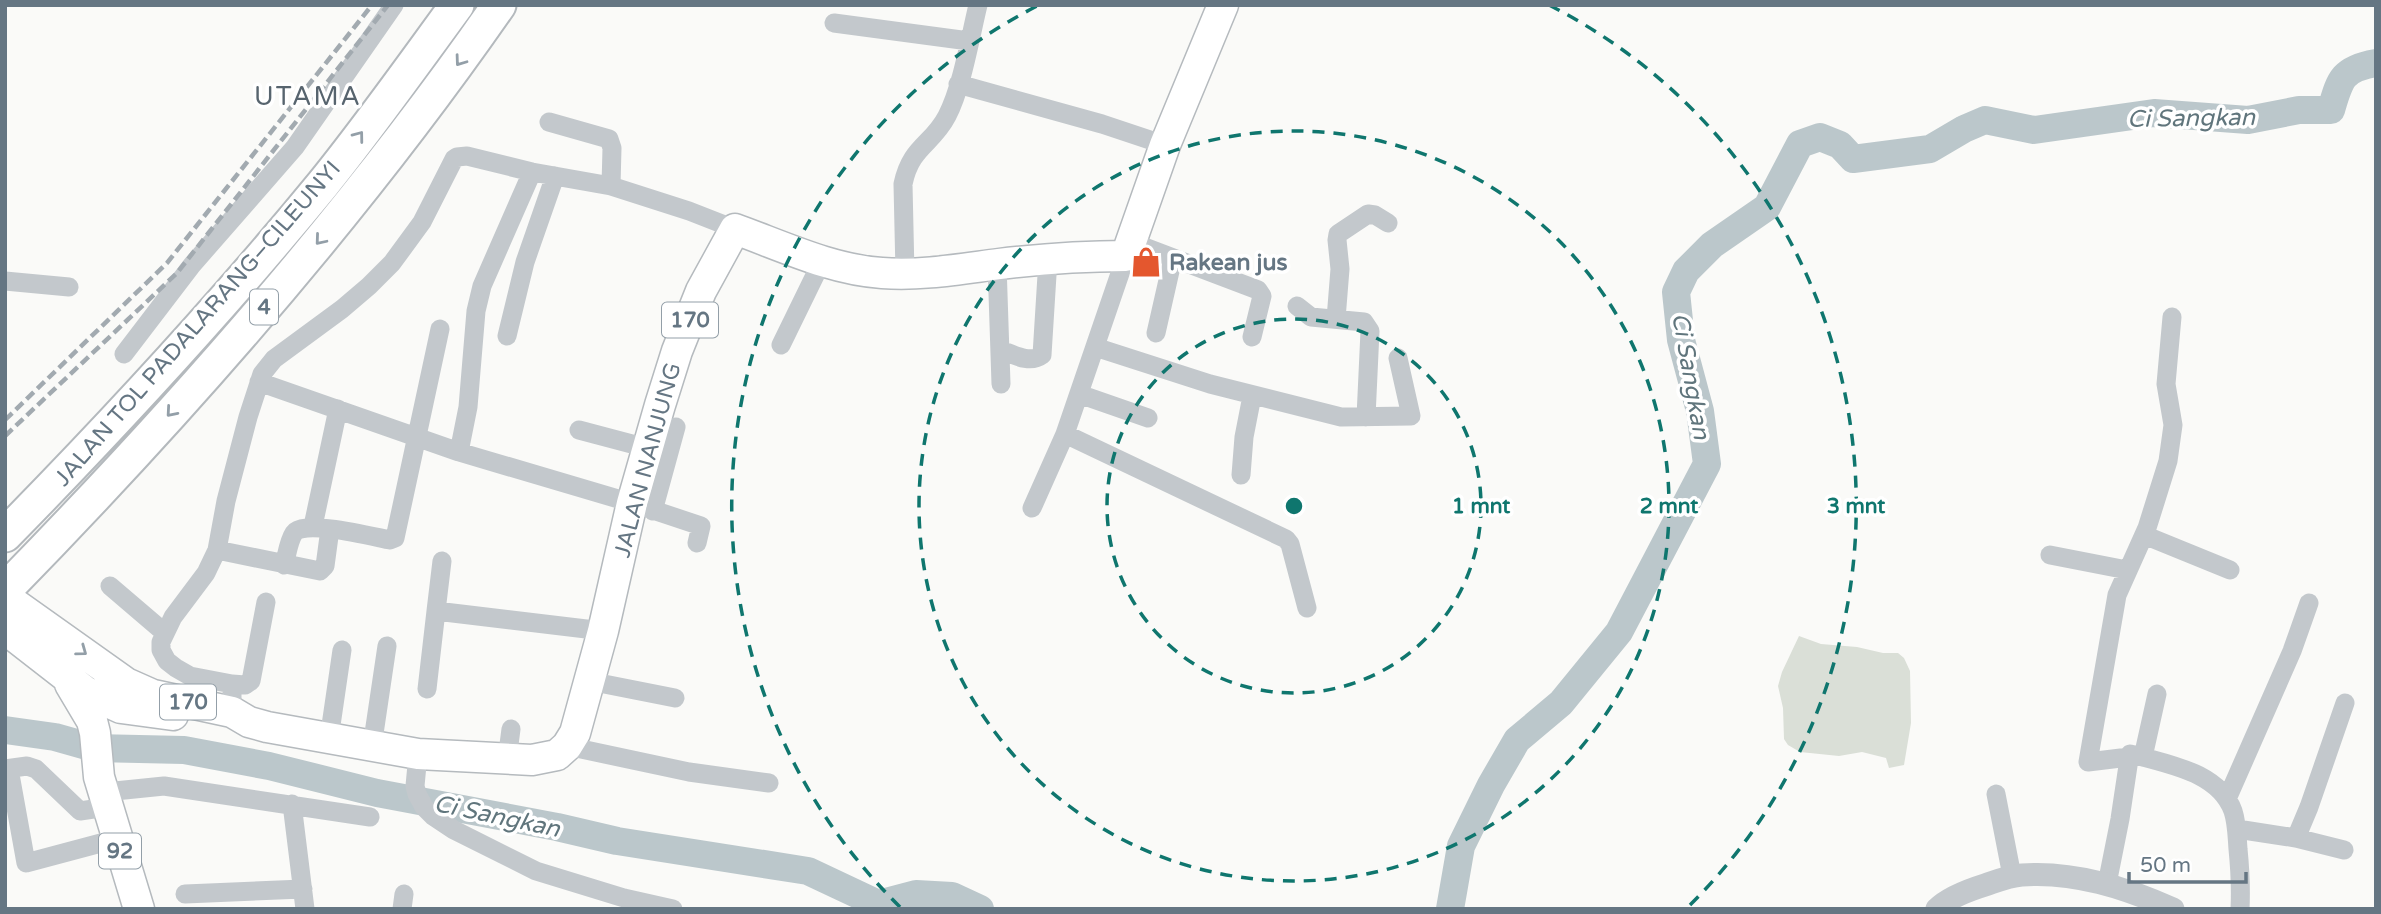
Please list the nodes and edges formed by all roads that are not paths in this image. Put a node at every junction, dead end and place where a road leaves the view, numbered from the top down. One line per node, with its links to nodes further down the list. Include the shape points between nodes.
1 (394, 5): 34 (street, via 295,147 192,265)
2 (457, 5): 53 (highway, JALAN TOL PADALARANG–CILEUNYI / 4, one-way to 2, via 108,430 247,274 324,183)
3 (499, 5): 63 (highway, JALAN TOL PADALARANG–CILEUNYI / 4, one-way to 63, via 408,130 271,298 138,450)
4 (978, 5): 7 (street)
5 (1223, 5): 10 (main road)
6 (834, 23): 7 (street)
7 (969, 41): 8 (street)
8 (958, 84): 10 (street); 21 (street, via 947,117 915,153 905,174)
9 (549, 122): 13 (street, via 609,139)
10 (1165, 145): 16 (main road)
11 (532, 172): 12 (street); 36 (street, via 467,156 454,159 422,222 392,263 342,309 274,359); 48 (street, via 482,286)
12 (555, 176): 13 (street); 29 (street, via 525,262)
13 (611, 186): 15 (street)
14 (1388, 223): 26 (street, via 1367,214 1338,234)
15 (735, 229): 19 (main road); 47 (main road, JALAN NANJUNG / 170, via 701,290)
16 (1129, 249): 17 (street); 18 (main road); 32 (street)
17 (1173, 258): 28 (street); 30 (street, via 1261,293)
18 (1048, 259): 20 (main road); 33 (street, via 1042,355 1028,359)
19 (822, 261): 21 (main road, via 852,270); 31 (street)
20 (997, 264): 21 (main road); 33 (street)
21 (905, 274)
22 (5, 281): 23 (street)
23 (69, 287)
24 (1297, 306): 26 (street, via 1311,317)
25 (2172, 317): 54 (street, via 2166,384 2173,425 2168,461)
26 (1336, 319): 41 (street, via 1364,322 1370,331)
27 (440, 329): 46 (street)
28 (1156, 333)
29 (508, 337)
30 (1252, 337)
31 (781, 345)
32 (1096, 347): 38 (street); 39 (street)
33 (1001, 351): 37 (street)
34 (124, 354)
35 (1398, 358): 41 (street, via 1411,416)
36 (259, 382): 40 (street); 56 (street)
37 (1001, 384)
38 (1079, 394): 42 (street); 45 (street)
39 (1252, 396): 41 (street, via 1342,417); 49 (street)
40 (338, 409): 46 (street); 52 (street)
41 (1366, 417)
42 (1148, 418)
43 (676, 427): 50 (street)
44 (579, 430): 47 (street)
45 (1065, 434): 51 (street); 67 (street, via 1286,539)
46 (416, 438): 48 (street); 52 (street, via 395,538)
47 (647, 448): 50 (main road, JALAN NANJUNG / 170)
48 (459, 452): 50 (street)
49 (1241, 475)
50 (643, 507): 55 (street, via 701,526); 70 (main road, JALAN NANJUNG / 170)
51 (1032, 508)
52 (322, 528): 59 (street, via 300,528 293,534); 59 (street, via 326,562 322,570)
53 (5, 535)
54 (2144, 535): 60 (street); 61 (street)
55 (697, 542)
56 (217, 550): 59 (street); 71 (street)
57 (2050, 555): 60 (street)
58 (442, 561): 68 (street)
59 (284, 565)
60 (2127, 570): 89 (street, via 2114,610 2088,762)
61 (2230, 570)
62 (110, 586): 71 (street)
63 (5, 590)
64 (5, 597): 69 (main road, 170)
65 (266, 602): 81 (street, via 251,681)
66 (2309, 603): 94 (street)
67 (1307, 608)
68 (436, 611): 70 (street); 76 (street)
69 (22, 630): 74 (main road, 170); 78 (main road, 170, one-way to 78)
70 (603, 631): 75 (main road, JALAN NANJUNG / 170)
71 (165, 633): 81 (street, via 162,650 167,661)
72 (387, 646): 86 (street)
73 (342, 650): 84 (street)
74 (61, 672): 78 (main road, 170, via 86,692); 83 (main road, 92)
75 (589, 681): 79 (street); 85 (main road, JALAN NANJUNG / 170)
76 (427, 690)
77 (2157, 694): 89 (street)
78 (123, 696): 81 (main road, 170, via 153,695); 83 (main road, 92)
79 (675, 698)
80 (2345, 703): 98 (street)
81 (238, 706): 84 (main road, 170)
82 (511, 729): 88 (street)
83 (106, 735): 92 (main road, 92)
84 (329, 739): 86 (main road, 170)
85 (567, 746): 88 (main road, 170, via 545,758); 91 (street, via 689,772)
86 (372, 747): 87 (main road, 170)
87 (418, 754): 88 (main road, 170); 109 (street, via 415,786 433,816 536,872)
88 (507, 760)
89 (2132, 761): 94 (street, via 2197,774); 104 (street)
90 (7, 769): 92 (street, via 36,769 84,812); 102 (street)
91 (769, 783)
92 (106, 788): 95 (street, via 164,786); 99 (main road, 92)
93 (1996, 794): 103 (street)
94 (2227, 799): 97 (street)
95 (292, 804): 96 (street); 106 (street)
96 (370, 817)
97 (2237, 829): 98 (street); 112 (street)
98 (2296, 838): 100 (street)
99 (116, 839): 102 (street); 108 (main road, 92)
100 (2344, 850)
101 (5, 862): 102 (street)
102 (26, 863)
103 (2012, 876): 104 (street, via 2070,877); 110 (street, via 1973,889)
104 (2107, 884): 111 (street)
105 (185, 894): 107 (street)
106 (304, 899): 107 (street)
107 (266, 900)
108 (139, 909)
109 (673, 909)
110 (1937, 909)
111 (2173, 909)
112 (2240, 909)

